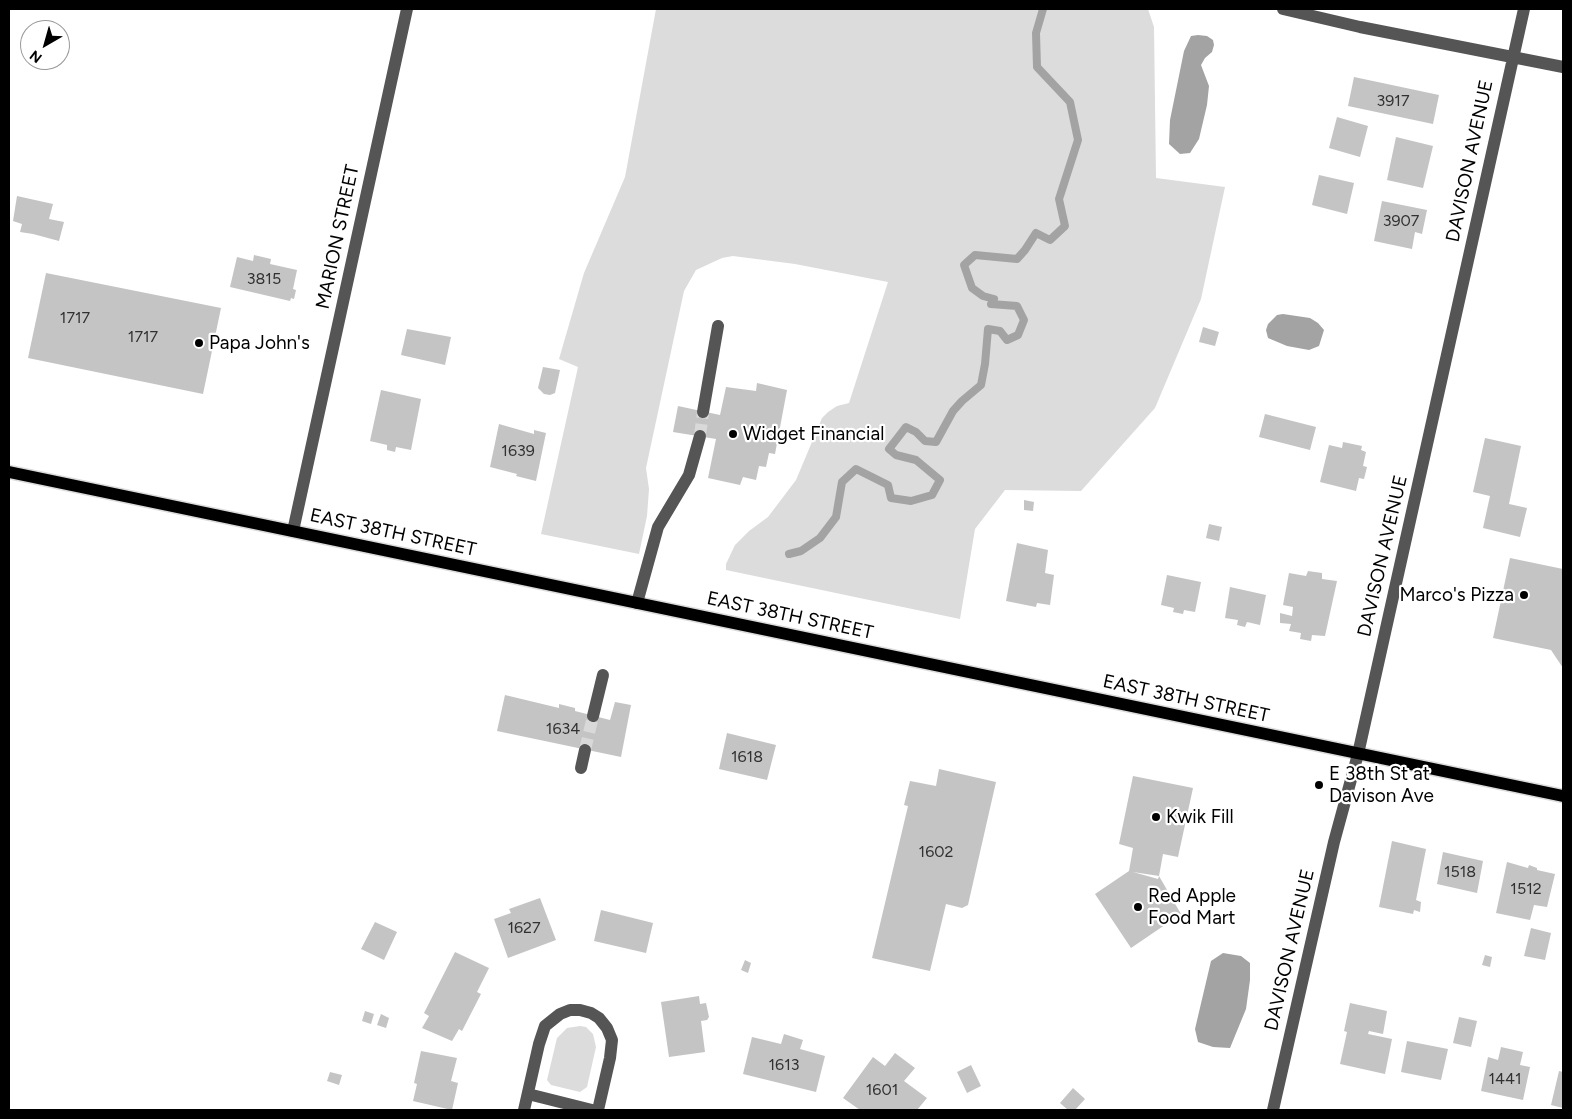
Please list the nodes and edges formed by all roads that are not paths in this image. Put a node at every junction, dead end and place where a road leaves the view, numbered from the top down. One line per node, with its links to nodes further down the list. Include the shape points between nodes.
1 (407, 9): 10 (street, MARION STREET)
2 (1283, 9): 4 (street)
3 (1524, 9): 4 (street, DAVISON AVENUE)
4 (1512, 56): 5 (street); 15 (street, DAVISON AVENUE)
5 (1563, 67)
6 (718, 326): 7 (street)
7 (703, 412)
8 (700, 436): 11 (street, via 689,474 658,527)
9 (9, 472): 10 (main road, EAST 38TH STREET)
10 (294, 531): 11 (main road, EAST 38TH STREET)
11 (637, 603): 15 (main road, EAST 38TH STREET)
12 (603, 675): 13 (street)
13 (592, 716)
14 (586, 750): 16 (street)
15 (1358, 754): 17 (main road, EAST 38TH STREET); 22 (street, DAVISON AVENUE, via 1334,842)
16 (581, 768)
17 (1563, 796)
18 (528, 1094): 19 (street); 20 (street); 21 (street, via 545,1026 560,1014 580,1010 599,1018 612,1040)
19 (524, 1110)
20 (592, 1110)
21 (598, 1110)
22 (1273, 1110)

